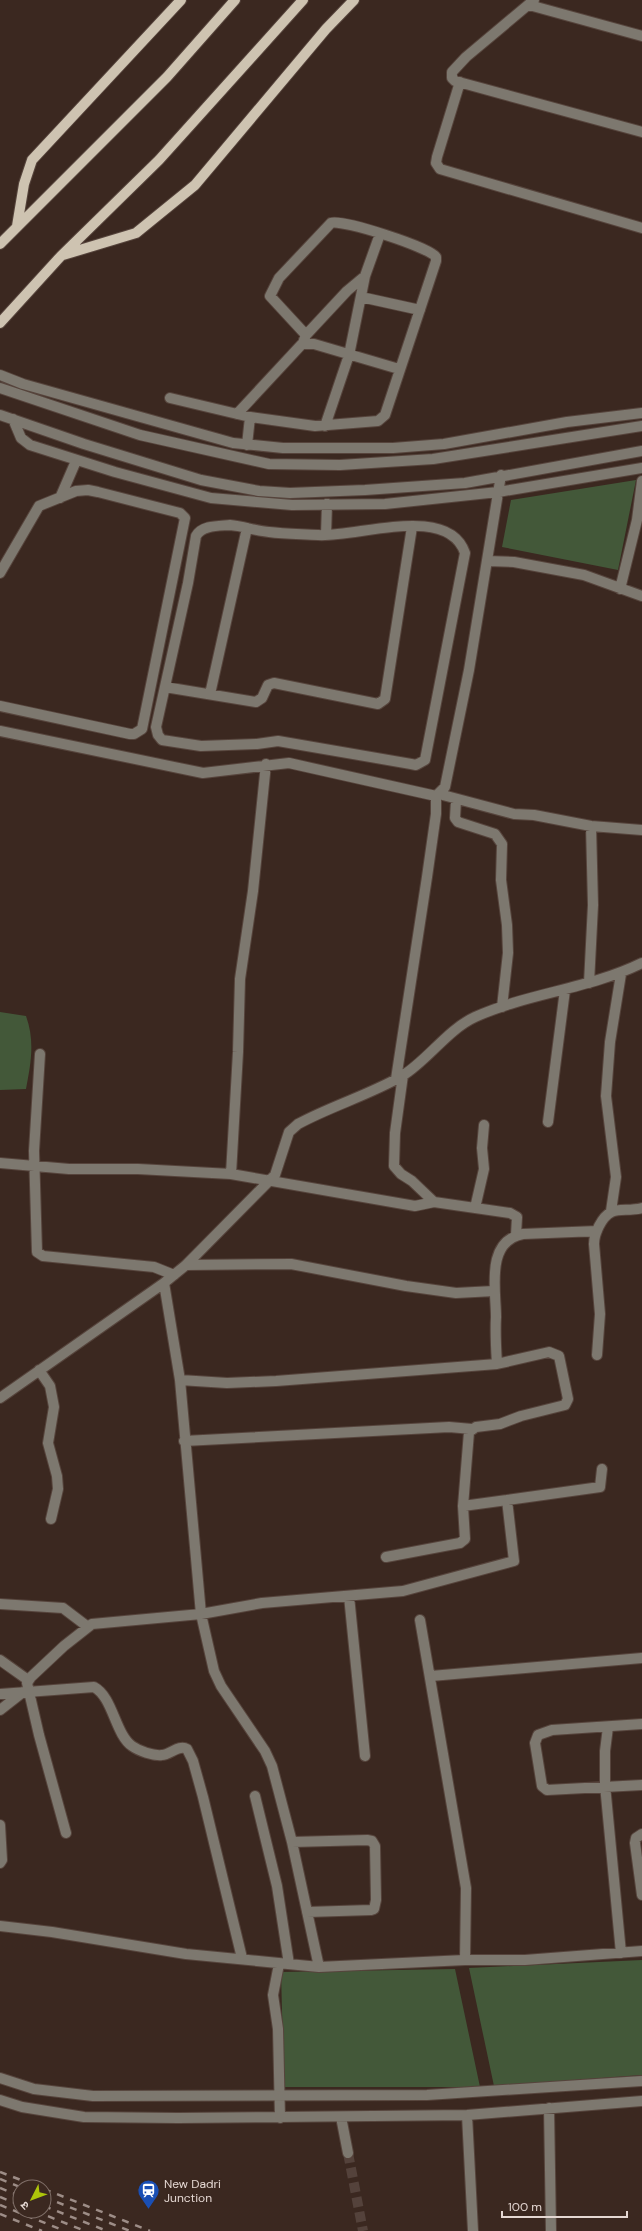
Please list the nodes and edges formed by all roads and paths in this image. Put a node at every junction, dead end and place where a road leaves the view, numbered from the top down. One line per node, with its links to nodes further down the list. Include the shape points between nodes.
1 (181, 0): 9 (main road, via 32,160 24,184)
2 (235, 0): 9 (main road, via 167,77)
3 (303, 0): 13 (main road, via 159,160)
4 (354, 0): 13 (main road, via 326,29 195,185 136,233)
5 (532, 2): 6 (street); 7 (street, via 466,57 452,72 452,78)
6 (642, 36)
7 (460, 82): 8 (street); 10 (street, via 437,157 436,163 440,169)
8 (642, 132)
9 (17, 226): 12 (main road)
10 (642, 228)
11 (380, 234): 14 (street); 16 (street, via 428,251 436,257); 18 (street, via 340,222 331,223 276,283 271,300)
12 (0, 244)
13 (61, 256): 17 (main road)
14 (365, 276): 15 (street); 18 (street, via 347,291)
15 (361, 296): 16 (street); 19 (street)
16 (420, 310): 20 (street)
17 (0, 323)
18 (304, 339): 19 (street); 26 (street)
19 (349, 355): 20 (street); 30 (street)
20 (399, 369): 30 (street, via 382,419 372,423)
21 (0, 375): 24 (street, via 23,384)
22 (0, 388): 32 (street)
23 (170, 398): 26 (street)
24 (128, 413): 32 (street); 33 (street)
25 (642, 413): 33 (street, via 567,422 444,444 333,449)
26 (237, 414): 28 (street)
27 (0, 415): 29 (street)
28 (250, 417): 30 (street); 33 (street)
29 (13, 419): 35 (street, via 18,434 25,442); 37 (street, via 201,480 259,491 290,493 411,487 465,483)
30 (325, 426)
31 (642, 426): 32 (street, via 433,459 340,465 269,464)
32 (123, 430)
33 (247, 445)
34 (642, 451): 37 (street)
35 (76, 461): 40 (street); 41 (street, via 222,500)
36 (642, 468): 39 (street)
37 (501, 475): 39 (street)
38 (642, 481): 42 (street)
39 (498, 492): 41 (street, via 384,504); 46 (street)
40 (60, 498): 47 (street, via 43,504 36,510); 52 (street, via 76,491 88,490 180,513 185,518 143,724 138,732 130,734)
41 (327, 504): 45 (street)
42 (639, 521): 48 (street)
43 (412, 527): 45 (street); 50 (street, via 435,527 446,530 460,543 465,553 427,755 421,763 411,764 278,740 257,744 201,746 167,743 158,735 156,727); 51 (street, via 385,699 382,703 274,683 268,684 262,698 256,702)
44 (247, 528): 45 (street, via 269,532); 50 (street, via 213,526 196,536); 51 (street)
45 (326, 535)
46 (486, 561): 48 (street, via 514,562 584,575); 55 (street, via 469,670 445,787)
47 (0, 573)
48 (620, 589): 49 (street)
49 (642, 596)
50 (165, 687): 51 (street)
51 (210, 694)
52 (0, 706)
53 (0, 731): 54 (street, via 203,773)
54 (266, 764): 55 (street, via 289,763); 70 (street, via 240,979)
55 (438, 795): 56 (street); 65 (street)
56 (456, 800): 57 (street, via 506,812); 63 (street, via 455,818 458,822 495,834 502,844 501,880 508,953)
57 (591, 826): 58 (street); 61 (street, via 594,905)
58 (642, 830)
59 (642, 963): 60 (street)
60 (621, 974): 61 (street); 75 (street, via 610,1042 606,1096 616,1177)
61 (589, 983): 62 (street)
62 (565, 990): 63 (street); 66 (street)
63 (502, 1007): 65 (street, via 471,1019)
64 (40, 1054): 69 (street)
65 (400, 1077): 71 (street, via 293,1128 278,1169); 72 (street, via 394,1166)
66 (548, 1122)
67 (484, 1125): 73 (street, via 484,1169)
68 (0, 1163): 69 (street)
69 (34, 1164): 70 (street, via 69,1168 138,1168); 79 (street, via 35,1248 39,1254 154,1267)
70 (231, 1174): 71 (street)
71 (270, 1181): 72 (street, via 415,1206); 78 (street)
72 (434, 1202): 73 (street)
73 (475, 1208): 77 (street, via 515,1215 518,1221)
74 (642, 1208): 75 (street)
75 (611, 1211): 76 (street, via 603,1218)
76 (597, 1231): 77 (street); 82 (street, via 594,1244 600,1314)
77 (516, 1235): 81 (street, via 501,1248 495,1266)
78 (186, 1265): 79 (street); 81 (street, via 291,1264 456,1293)
79 (174, 1275): 80 (street)
80 (164, 1284): 84 (street); 85 (street)
81 (494, 1290): 83 (street)
82 (597, 1356)
83 (497, 1364): 85 (street, via 276,1381 227,1383); 87 (street, via 549,1352 556,1354 563,1368 568,1402 500,1424)
84 (39, 1370): 86 (street); 92 (street, via 50,1386 54,1406 48,1443 58,1489)
85 (180, 1380): 88 (street)
86 (0, 1398)
87 (472, 1429): 88 (street, via 449,1427); 91 (street, via 469,1436)
88 (184, 1441): 96 (street)
89 (602, 1469): 90 (street, via 600,1487)
90 (507, 1500): 91 (street); 94 (street, via 514,1561 403,1591)
91 (463, 1506): 93 (street, via 466,1536 463,1541)
92 (51, 1519)
93 (386, 1557)
94 (349, 1596): 96 (street, via 262,1602); 108 (street)
95 (0, 1604): 98 (street, via 63,1608)
96 (201, 1614): 98 (street); 115 (street, via 220,1686 265,1751 272,1766)
97 (420, 1620): 101 (street)
98 (88, 1627): 102 (street)
99 (642, 1658): 101 (street)
100 (0, 1660): 102 (street)
101 (431, 1676): 123 (street, via 466,1888)
102 (28, 1680): 103 (street)
103 (25, 1692): 104 (street); 105 (street); 113 (street); 122 (street, via 94,1687 134,1747 161,1755 180,1748 187,1749 203,1797)
104 (0, 1694)
105 (0, 1710)
106 (642, 1724): 107 (street)
107 (608, 1727): 109 (street); 109 (street, via 552,1730 538,1735 535,1742 544,1788 552,1790)
108 (365, 1756)
109 (605, 1785): 110 (street); 121 (street)
110 (642, 1785)
111 (255, 1796): 124 (street, via 277,1886)
112 (0, 1825): 116 (street)
113 (66, 1833)
114 (642, 1834): 117 (street, via 636,1838 635,1843)
115 (292, 1842): 118 (street); 118 (street, via 367,1840 375,1846 374,1908)
116 (0, 1863)
117 (642, 1896)
118 (307, 1912): 125 (street)
119 (0, 1926): 122 (street, via 186,1954)
120 (642, 1951): 121 (street)
121 (621, 1953): 123 (street, via 525,1960)
122 (242, 1958): 124 (street)
123 (465, 1960): 125 (street)
124 (284, 1964): 125 (street); 128 (street, via 273,1995 278,2029)
125 (319, 1967)
126 (0, 2078): 128 (street, via 34,2089 93,2096)
127 (642, 2081): 128 (street, via 427,2095)
128 (280, 2096): 134 (street)
129 (0, 2100): 134 (street, via 22,2107 84,2117)
130 (642, 2102): 131 (street)
131 (549, 2108): 132 (street); 137 (street)
132 (467, 2115): 133 (street); 136 (street)
133 (341, 2117): 134 (street); 135 (street)
134 (280, 2118)
135 (348, 2153)
136 (473, 2231)
137 (551, 2231)

